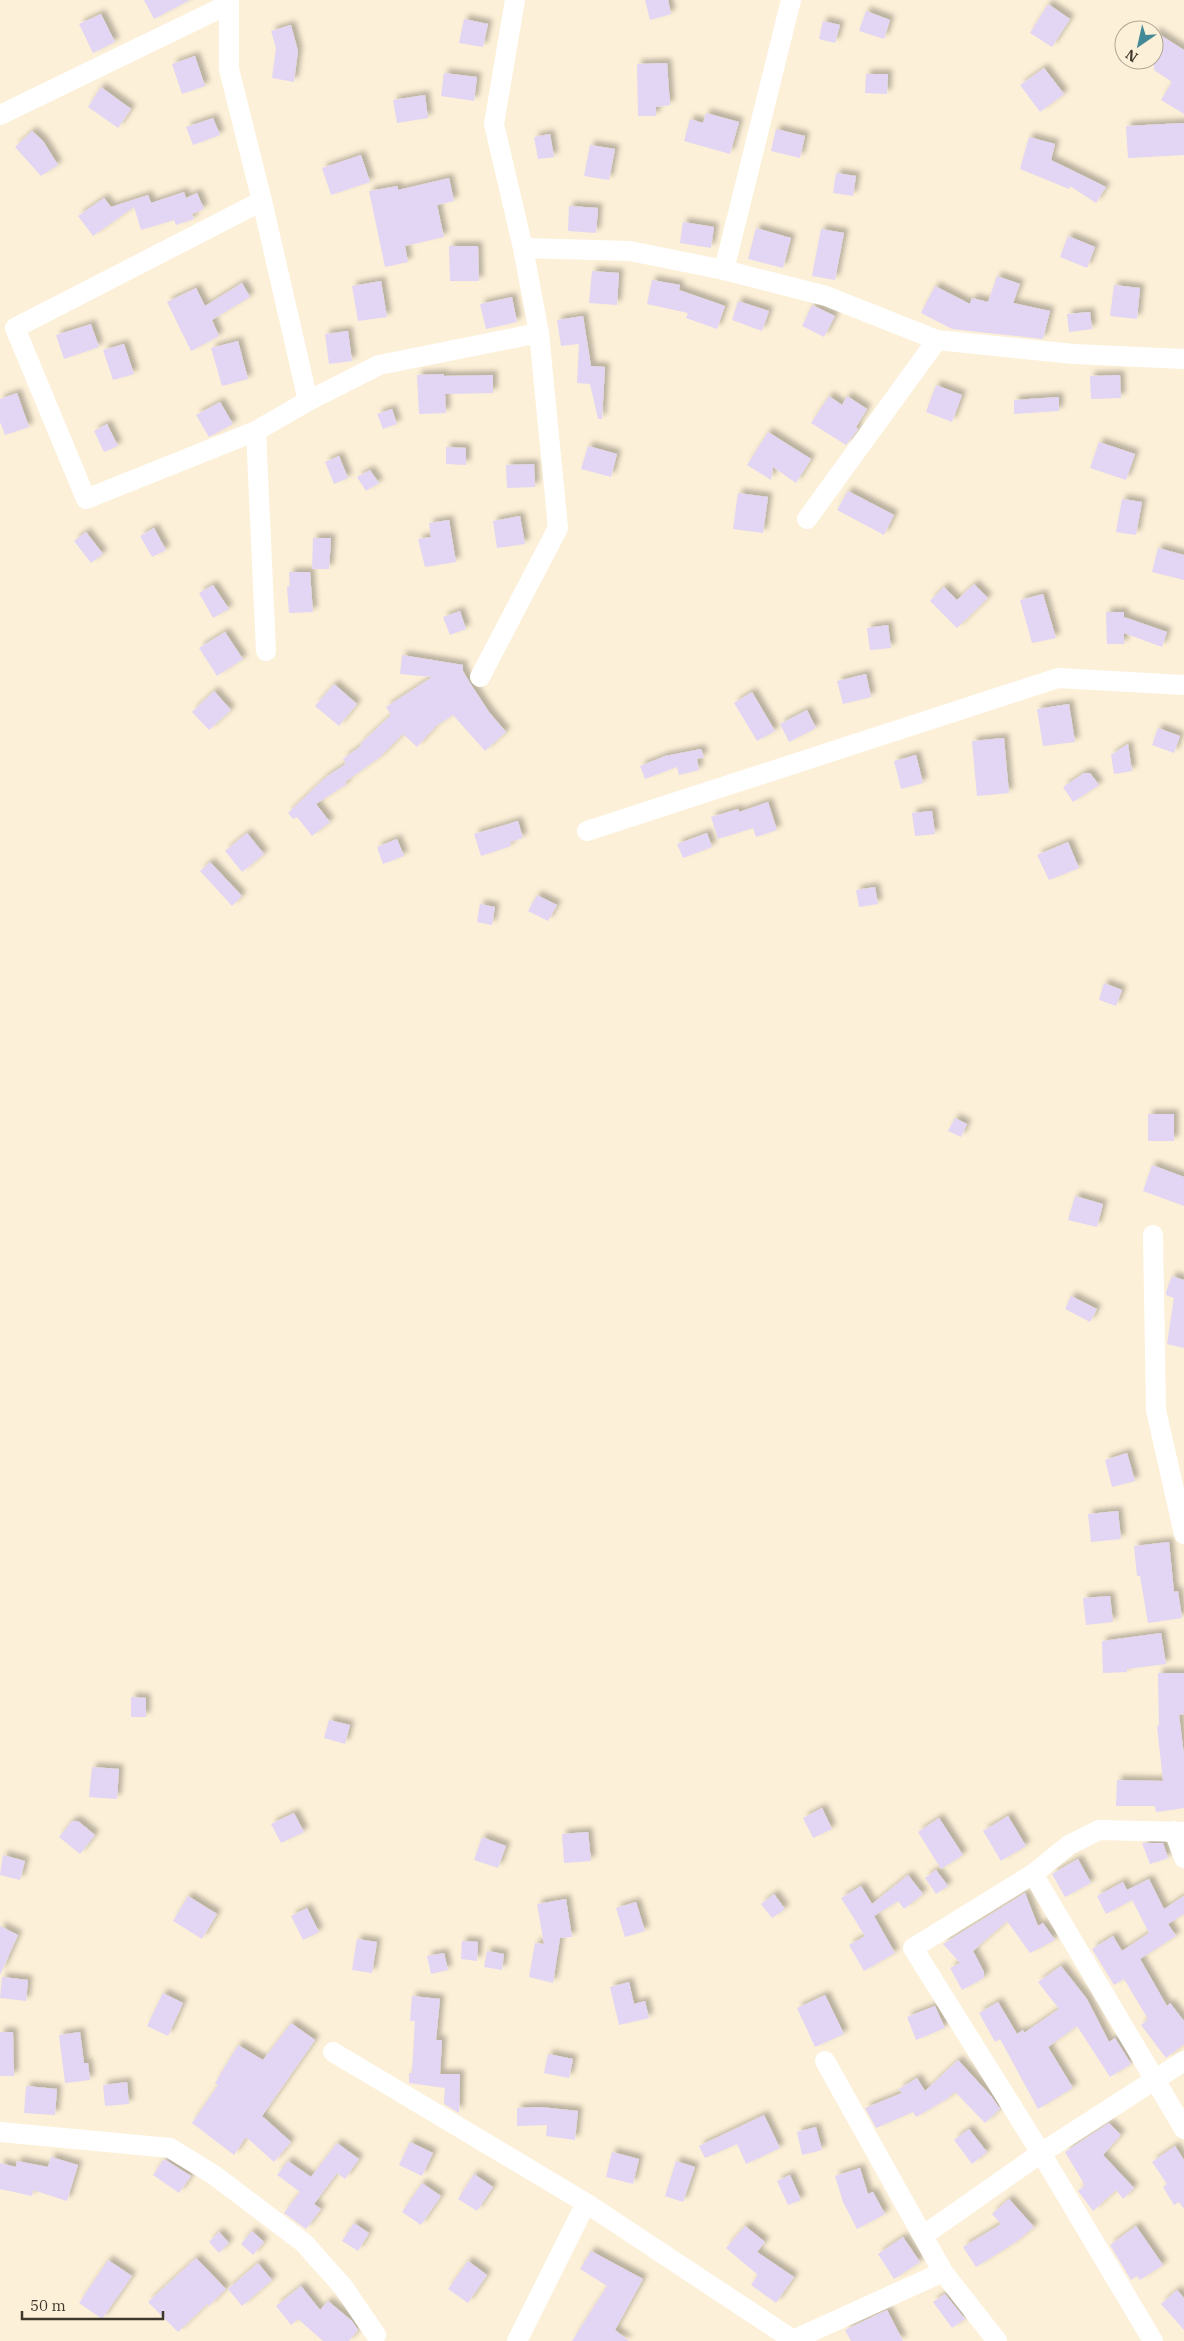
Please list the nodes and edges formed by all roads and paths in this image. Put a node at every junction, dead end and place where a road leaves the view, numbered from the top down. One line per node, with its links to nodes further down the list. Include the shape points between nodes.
1 (515, 0): 6 (street, via 494,124)
2 (791, 0): 7 (street)
3 (229, 2): 4 (street); 5 (street, via 229,70)
4 (0, 115)
5 (262, 201): 11 (street); 12 (street, via 16,328 86,500)
6 (523, 248): 7 (street, via 630,251); 8 (street)
7 (724, 270): 9 (street, via 826,296)
8 (539, 333): 11 (street, via 380,365); 15 (street, via 558,528)
9 (937, 340): 10 (street, via 1073,354); 13 (street)
10 (1184, 359)
11 (308, 400): 12 (street)
12 (256, 431): 14 (street)
13 (807, 518)
14 (266, 651)
15 (480, 677)
16 (1184, 685): 17 (street, via 1058,678)
17 (587, 831)
18 (1153, 1235): 19 (street, via 1156,1410)
19 (1184, 1534)
20 (1179, 1832): 21 (street); 22 (street, via 1099,1830 1068,1845)
21 (1184, 1858)
22 (1033, 1874): 26 (street); 29 (street, via 913,1948)
23 (333, 2052): 30 (street)
24 (825, 2061): 31 (street)
25 (1184, 2061): 26 (street)
26 (1155, 2079): 27 (street); 29 (street)
27 (1184, 2129)
28 (0, 2132): 33 (street, via 170,2148 214,2175 304,2243 344,2288)
29 (1041, 2153): 31 (street); 36 (street)
30 (586, 2203): 32 (street, via 793,2340); 34 (street)
31 (924, 2235): 32 (street)
32 (943, 2272): 35 (street)
33 (376, 2339)
34 (518, 2341)
35 (997, 2341)
36 (1153, 2341)

